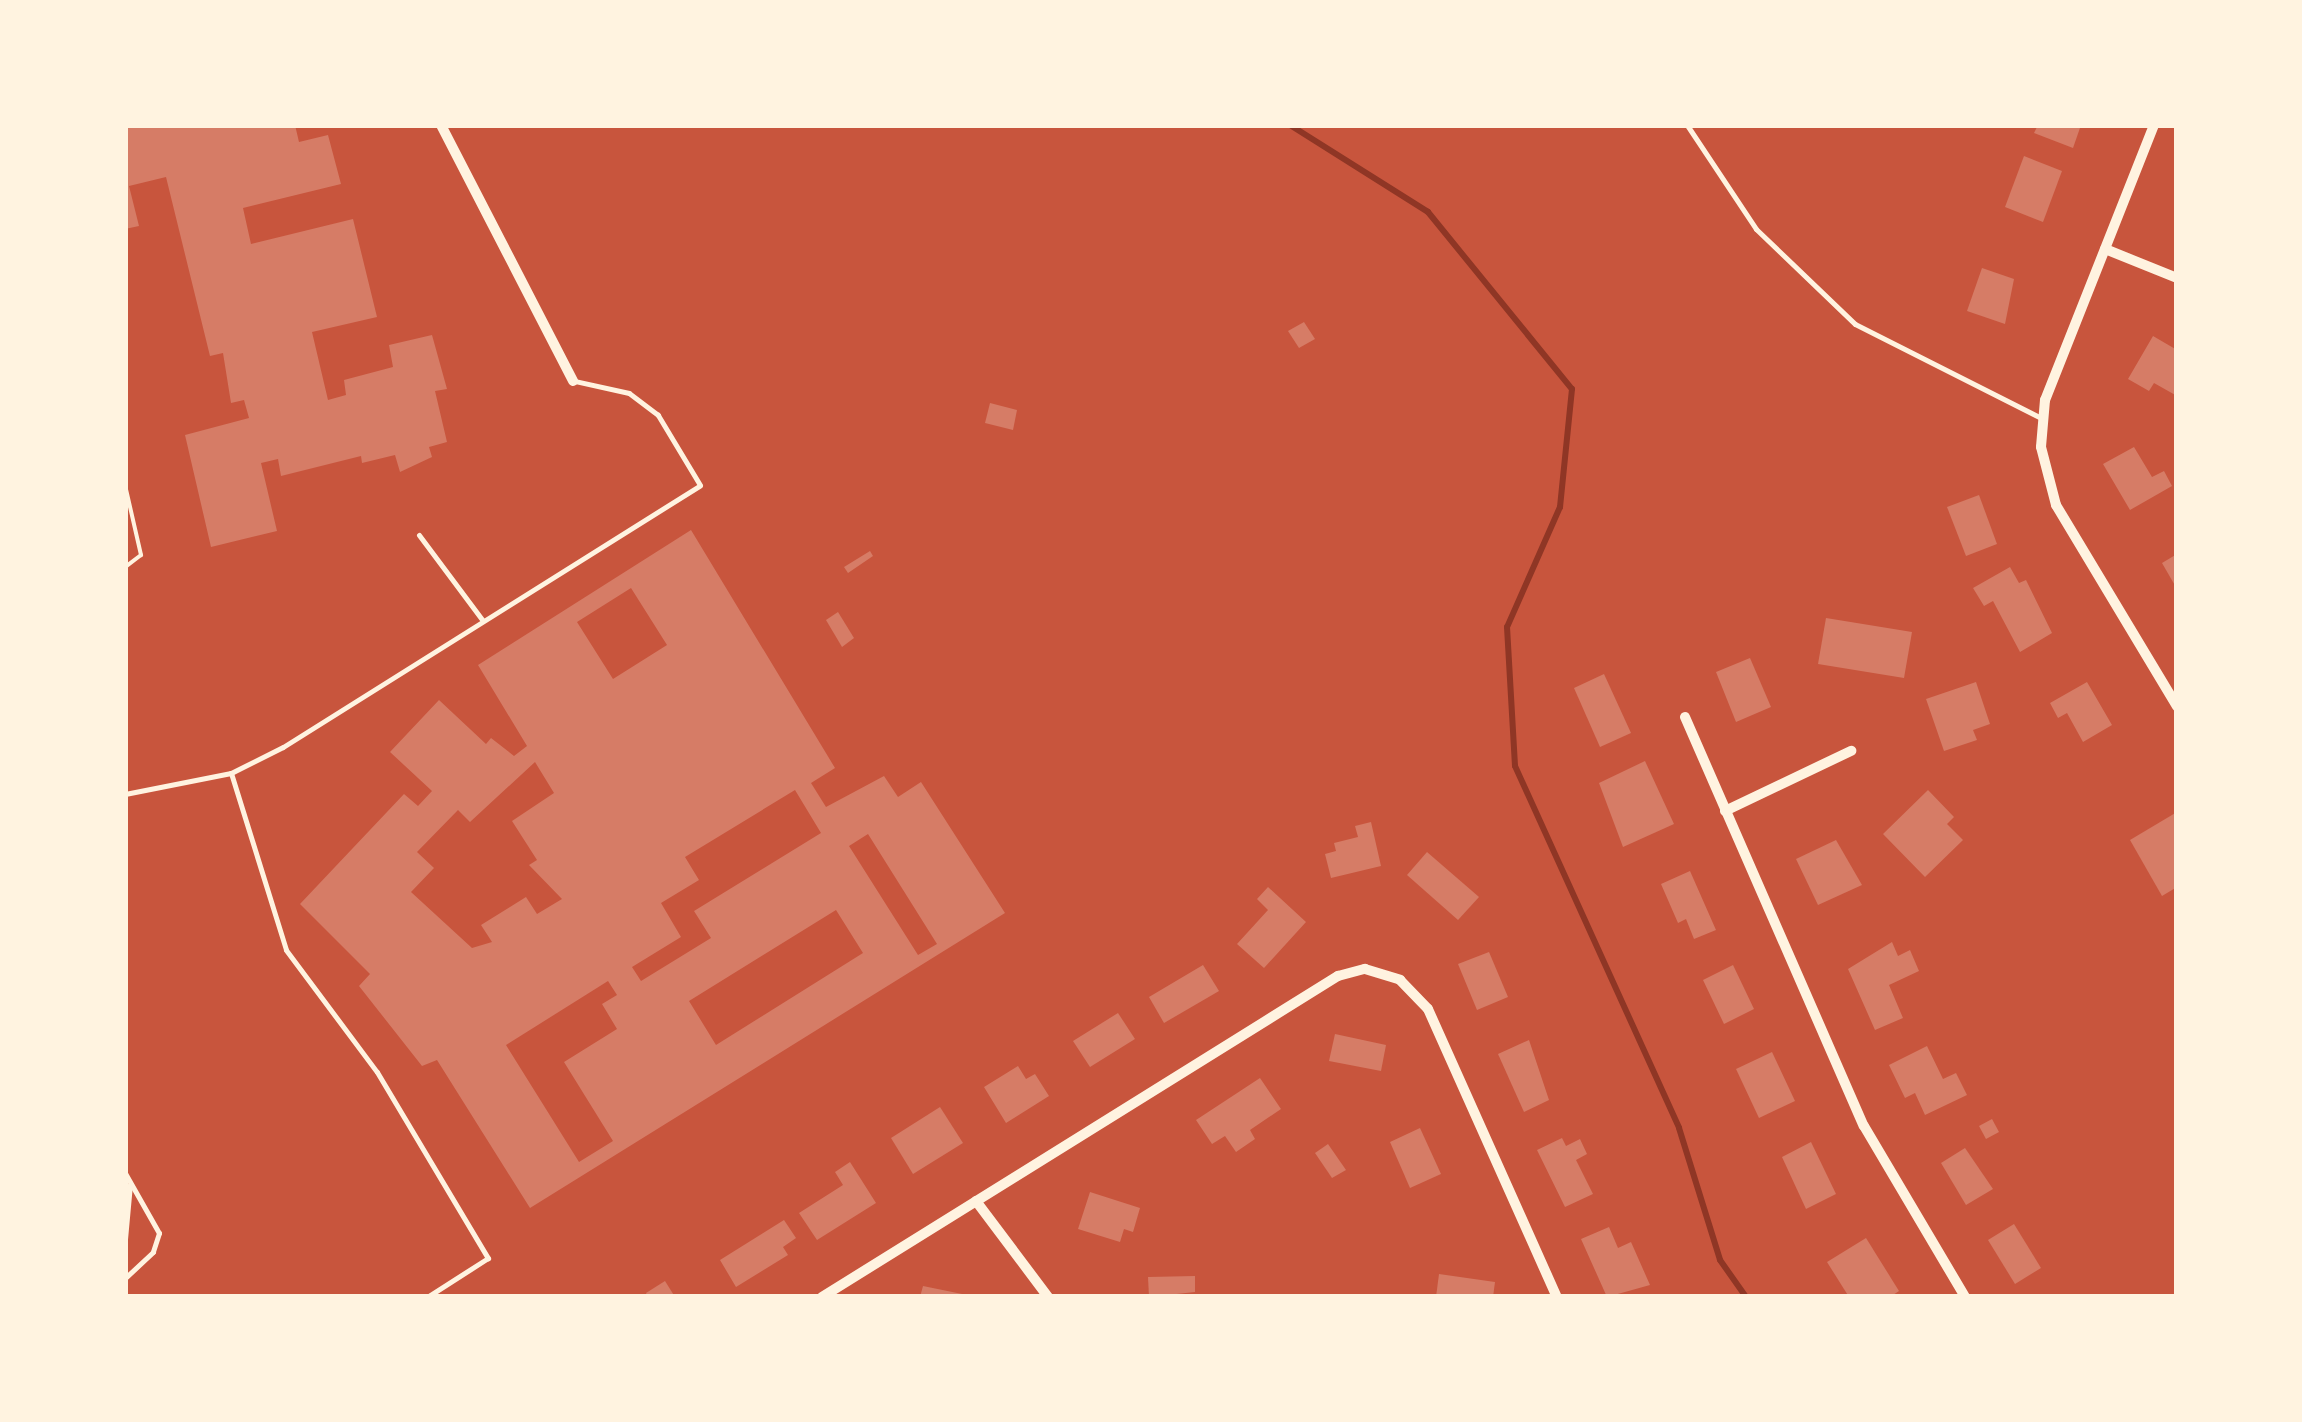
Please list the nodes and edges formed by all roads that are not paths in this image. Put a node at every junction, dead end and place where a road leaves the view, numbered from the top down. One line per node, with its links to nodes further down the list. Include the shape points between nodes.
1 (441, 125): 6 (street)
2 (1688, 125): 7 (lane, via 1756,229 1855,324)
3 (2154, 125): 4 (street)
4 (2105, 249): 5 (street); 7 (street)
5 (2177, 278)
6 (573, 380): 9 (lane, via 628,393 658,415 700,485)
7 (2041, 418): 10 (street, via 2040,447 2056,506)
8 (419, 535): 9 (lane)
9 (483, 621): 13 (lane)
10 (2177, 706)
11 (1684, 716): 15 (street)
12 (1851, 751): 15 (street)
13 (230, 773): 14 (lane); 21 (lane, via 286,950 378,1072 488,1258)
14 (125, 794)
15 (1725, 811): 25 (street, via 1864,1126)
16 (125, 1173): 17 (lane)
17 (130, 1181): 19 (lane); 20 (lane, via 159,1233 153,1252)
18 (976, 1201): 22 (street); 23 (street); 24 (street, via 1338,976 1365,969 1400,980 1428,1009)
19 (125, 1239)
20 (125, 1278)
21 (427, 1297)
22 (822, 1297)
23 (1048, 1297)
24 (1557, 1297)
25 (1964, 1297)

